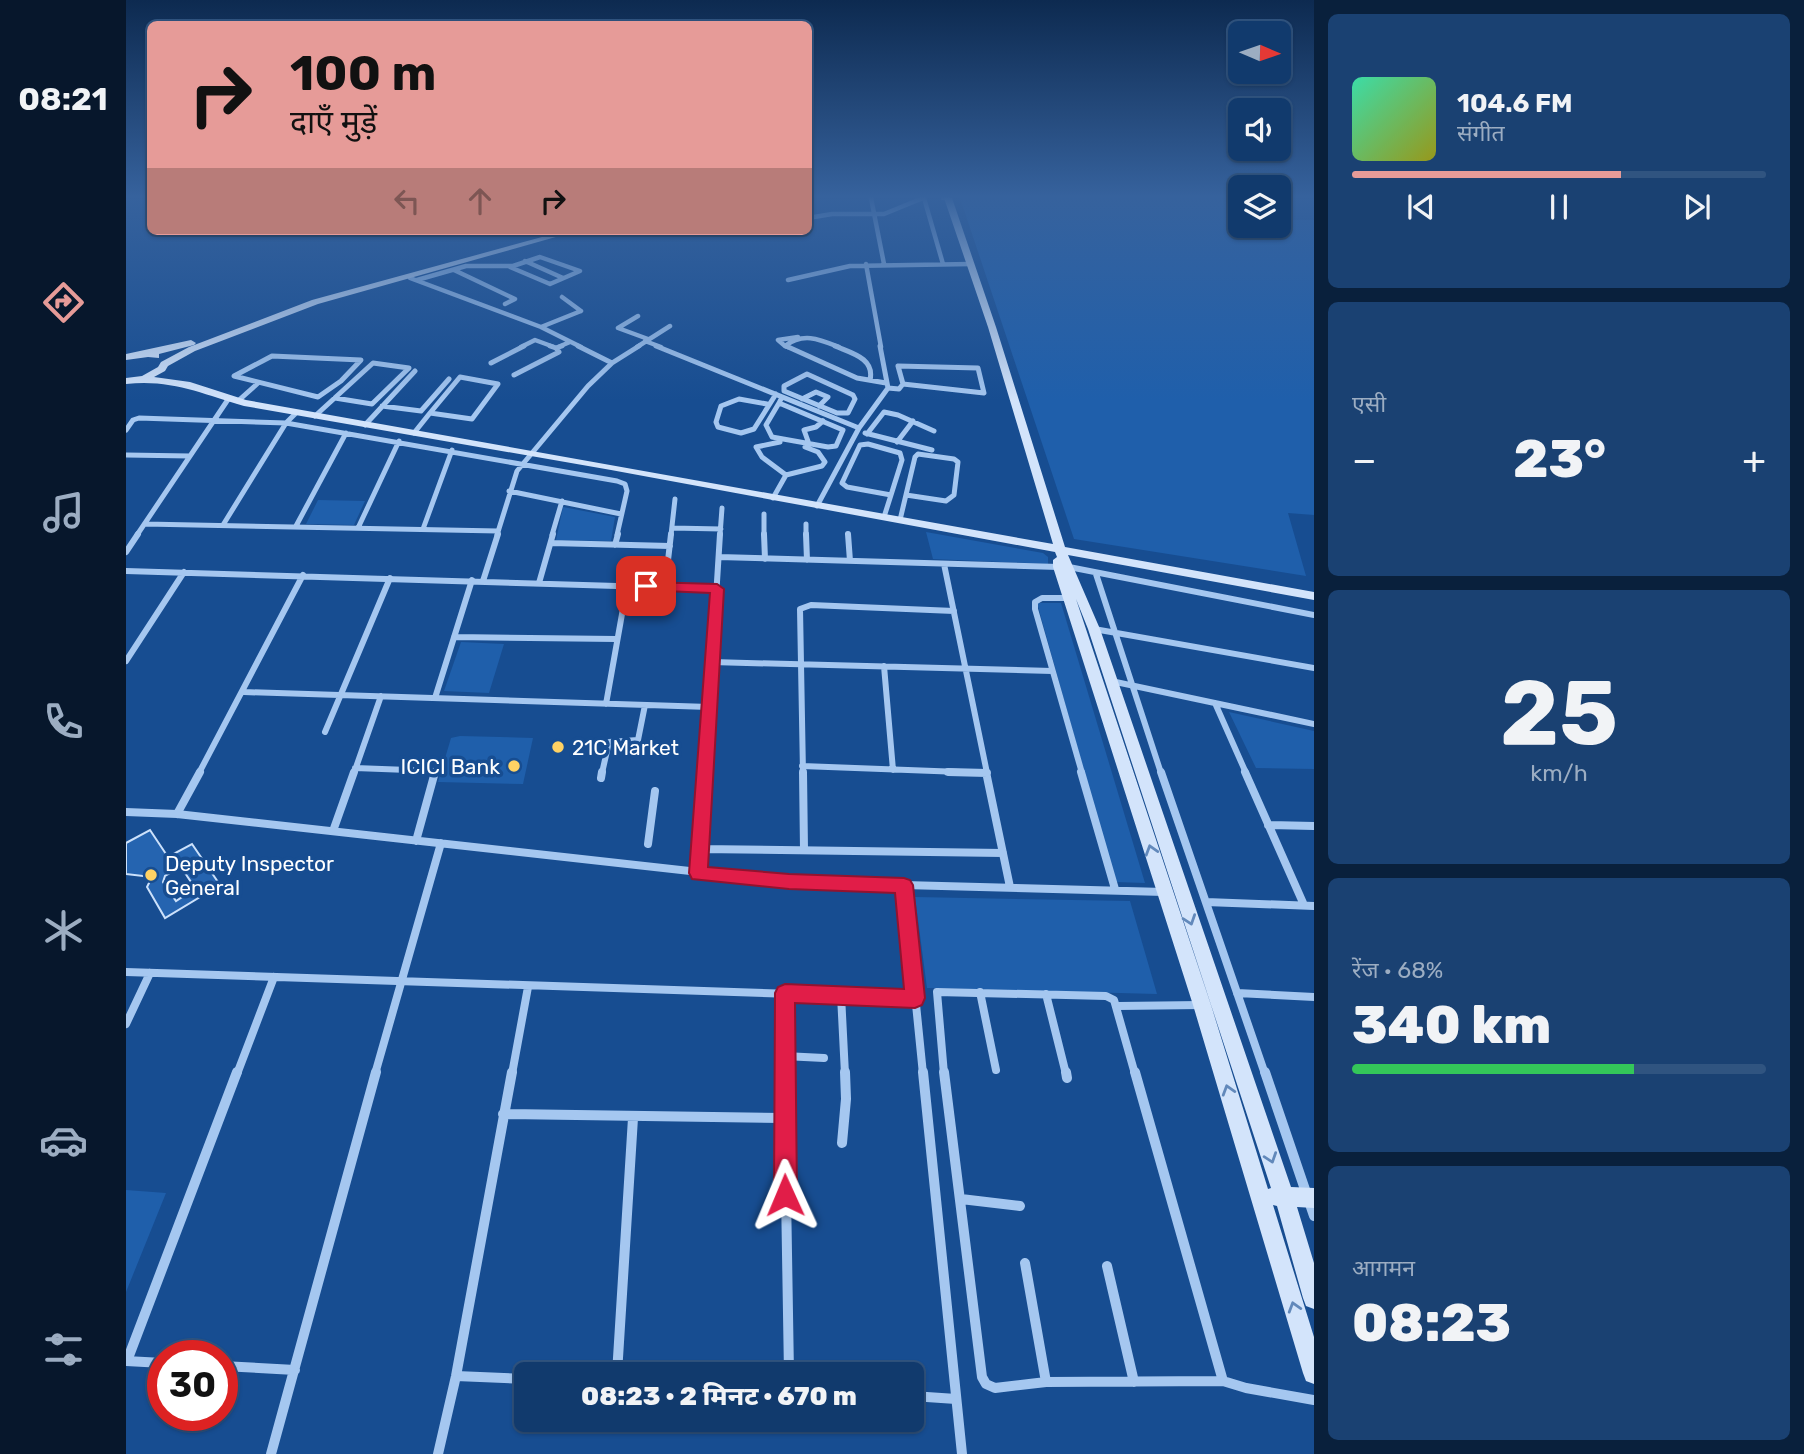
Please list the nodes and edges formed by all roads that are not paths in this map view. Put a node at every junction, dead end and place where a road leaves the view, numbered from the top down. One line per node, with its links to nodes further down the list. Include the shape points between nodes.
1 (441, 266): 25 (street, via 319,297)
2 (459, 266): 13 (street)
3 (462, 266): 11 (street)
4 (510, 266): 5 (street)
5 (514, 266): 12 (street, via 510,267 550,284)
6 (536, 266): 12 (street)
7 (565, 266): 12 (street, via 580,271)
8 (852, 266): 14 (street)
9 (866, 266): 39 (street)
10 (972, 266): 104 (street)
11 (454, 270): 13 (street); 16 (street, via 515,299)
12 (564, 278)
13 (413, 279): 19 (street); 29 (street, via 315,302 199,346)
14 (788, 280)
15 (562, 297): 19 (street, via 581,311)
16 (505, 304)
17 (638, 316): 21 (street, via 618,328)
18 (670, 326): 21 (street)
19 (541, 327): 22 (street)
20 (798, 337): 23 (street); 23 (street, via 778,340); 34 (street, via 811,337 868,362)
21 (647, 340): 28 (street); 44 (street)
22 (570, 342): 24 (street); 28 (street)
23 (785, 346): 34 (street, via 853,377)
24 (556, 348): 27 (street, via 535,340); 31 (street, via 559,352)
25 (148, 354): 26 (street); 29 (street, via 161,358)
26 (128, 356)
27 (491, 363)
28 (612, 363): 70 (street)
29 (163, 366): 32 (street); 36 (street)
30 (415, 371): 49 (street)
31 (514, 375)
32 (142, 379): 35 (street); 36 (street); 40 (street)
33 (449, 379): 49 (street, via 421,411)
34 (870, 380): 39 (street)
35 (126, 381)
36 (187, 384): 45 (street)
37 (257, 384): 37 (street, via 234,376 272,356 361,360 341,382 318,397); 45 (street)
38 (903, 384): 38 (street, via 898,366 978,368 984,393); 39 (street, via 899,388)
39 (887, 385): 60 (street)
40 (126, 388)
41 (446, 394): 42 (street); 52 (street); 52 (street, via 460,377 498,384 472,419)
42 (454, 395)
43 (335, 398): 43 (street, via 372,404 409,369 373,362); 53 (street)
44 (779, 398): 47 (street); 48 (street); 55 (street); 67 (street, via 766,425 768,433)
45 (233, 399): 51 (street); 54 (street)
46 (803, 399): 48 (street); 50 (street, via 816,392 828,397); 50 (street, via 784,391 784,386 807,374 848,391 855,399 848,413)
47 (767, 404): 47 (street, via 748,434 723,430 716,422 721,406 733,399)
48 (809, 405): 50 (street); 60 (street)
49 (382, 406): 58 (street)
50 (819, 406)
51 (296, 413): 53 (street); 57 (street)
52 (430, 413): 63 (street)
53 (314, 416): 58 (street)
54 (214, 420): 57 (street); 59 (street, via 139,418); 72 (street)
55 (823, 421): 67 (street, via 804,429); 67 (street, via 843,430 839,443 828,447)
56 (913, 421): 61 (street); 64 (street, via 884,412); 66 (street)
57 (286, 423): 62 (street); 89 (street)
58 (365, 425): 63 (street)
59 (126, 430)
60 (858, 430): 64 (street); 81 (street)
61 (934, 431)
62 (346, 433): 65 (street); 90 (street)
63 (414, 433): 70 (street)
64 (867, 434): 66 (street)
65 (399, 442): 68 (street); 91 (street)
66 (897, 442): 69 (street)
67 (809, 444)
68 (453, 450): 73 (street); 94 (street)
69 (932, 450)
70 (532, 453): 73 (street); 78 (street)
71 (126, 455): 72 (street)
72 (190, 456): 87 (street)
73 (523, 463): 75 (street); 83 (street, via 621,482 627,491)
74 (786, 475): 74 (street, via 822,466 824,458 802,446 777,442 757,447 762,457); 78 (street)
75 (509, 491): 80 (street); 95 (street)
76 (891, 495): 76 (street, via 900,453 860,445 842,483); 85 (street)
77 (906, 495): 77 (street, via 951,499 958,462 918,454); 86 (street)
78 (773, 498): 81 (street)
79 (675, 499): 92 (street)
80 (562, 500): 83 (street); 97 (street)
81 (817, 506): 85 (street)
82 (722, 508): 93 (street)
83 (621, 514): 98 (street)
84 (764, 514): 102 (street)
85 (884, 517): 86 (street)
86 (900, 520): 104 (street)
87 (145, 524): 89 (street); 100 (street)
88 (806, 524): 103 (street)
89 (223, 525): 90 (street)
90 (296, 526): 91 (street)
91 (358, 528): 94 (street)
92 (672, 528): 93 (street); 99 (street)
93 (721, 529): 101 (street)
94 (422, 530): 95 (street)
95 (498, 531): 113 (street)
96 (848, 534): 105 (street)
97 (551, 543): 98 (street); 114 (street)
98 (615, 545): 99 (street)
99 (670, 546): 116 (street)
100 (126, 552)
101 (719, 557): 102 (street); 117 (street)
102 (765, 559): 103 (street)
103 (807, 560): 105 (street)
104 (1062, 560): 106 (street); 109 (street); 118 (street); 119 (street); 122 (street)
105 (850, 561): 106 (street)
106 (944, 564): 120 (street)
107 (126, 571): 108 (street)
108 (184, 572): 110 (street); 126 (street)
109 (1096, 573): 121 (street); 123 (street)
110 (303, 575): 111 (street); 135 (street)
111 (390, 578): 112 (street); 136 (street)
112 (472, 580): 113 (street); 124 (street)
113 (483, 581): 114 (street)
114 (539, 583): 115 (street)
115 (627, 586): 116 (street); 125 (street)
116 (666, 587): 117 (street)
117 (717, 589): 127 (street)
118 (1314, 596)
119 (1069, 598): 132 (street, via 1035,602); 170 (street, one-way to 119)
120 (954, 611): 128 (street, via 803,606); 130 (street)
121 (1314, 615)
122 (1094, 629): 123 (street); 133 (street)
123 (1113, 632): 131 (street); 134 (street)
124 (454, 637): 125 (street); 138 (street)
125 (616, 639): 140 (street)
126 (126, 661)
127 (712, 662): 128 (street); 142 (street)
128 (800, 664): 129 (street); 147 (street)
129 (884, 666): 130 (street); 149 (street)
130 (965, 668): 132 (street); 150 (street)
131 (1314, 668)
132 (1052, 671): 169 (street)
133 (1111, 681): 134 (street); 145 (street)
134 (1131, 685): 139 (street); 146 (street)
135 (244, 692): 136 (street); 154 (street)
136 (341, 695): 137 (street); 144 (street)
137 (382, 696): 138 (street); 148 (street)
138 (435, 698): 140 (street)
139 (1215, 703): 143 (street); 155 (street)
140 (606, 704): 141 (street)
141 (645, 705): 142 (street); 151 (street, via 638,740 609,742)
142 (709, 707): 163 (street)
143 (1314, 723)
144 (325, 732)
145 (1135, 755): 146 (street); 159 (street)
146 (1155, 757): 158 (street)
147 (802, 766): 149 (street); 164 (street)
148 (355, 768): 157 (street); 160 (street, via 435,771)
149 (893, 770): 150 (street)
150 (987, 774): 165 (street)
151 (601, 778)
152 (655, 790): 162 (street)
153 (126, 812): 154 (street)
154 (177, 814): 157 (street)
155 (1268, 825): 156 (street); 172 (street)
156 (1314, 826)
157 (333, 831): 160 (street)
158 (1181, 831): 159 (street); 171 (street)
159 (1161, 832): 170 (street)
160 (416, 841): 161 (street)
161 (441, 843): 166 (street); 177 (street)
162 (648, 844)
163 (700, 849): 164 (street); 166 (street)
164 (804, 850): 165 (street)
165 (1003, 853): 168 (street)
166 (698, 873): 167 (street, via 789,882)
167 (904, 885): 168 (street); 185 (street)
168 (1010, 887): 169 (street)
169 (1115, 889): 170 (street)
170 (1172, 892): 186 (street); 198 (street, one-way to 198)
171 (1206, 902): 172 (street); 181 (street)
172 (1304, 905): 173 (street)
173 (1314, 906)
174 (126, 972): 175 (street)
175 (150, 973): 176 (street); 188 (street)
176 (274, 977): 177 (street); 205 (street)
177 (401, 980): 178 (street); 210 (street)
178 (528, 987): 180 (street); 193 (street)
179 (980, 992): 182 (street); 191 (street); 199 (street, via 942,990 935,996)
180 (785, 993): 183 (street); 189 (street)
181 (1237, 993): 184 (street); 200 (street)
182 (1046, 994): 187 (street, via 1108,996); 192 (street)
183 (841, 995): 185 (street); 196 (street, via 846,1099)
184 (1314, 997)
185 (915, 998): 218 (street)
186 (1202, 1005): 187 (street); 197 (street, one-way to 186)
187 (1118, 1006): 214 (street)
188 (126, 1024)
189 (784, 1056): 190 (street); 195 (street)
190 (824, 1058)
191 (996, 1070)
192 (1067, 1078)
193 (503, 1114): 194 (street); 212 (street)
194 (633, 1118): 195 (street); 207 (street)
195 (783, 1118): 208 (street)
196 (842, 1143)
197 (1260, 1194): 198 (street); 211 (street, one-way to 197)
198 (1284, 1197): 200 (street); 204 (street)
199 (961, 1199): 201 (street); 215 (street, via 983,1380 995,1388)
200 (1312, 1204)
201 (1020, 1206)
202 (1025, 1263): 215 (street)
203 (1107, 1266): 216 (street)
204 (1314, 1298)
205 (127, 1361): 206 (street)
206 (147, 1362)
207 (618, 1362)
208 (789, 1362)
209 (238, 1367): 210 (street)
210 (295, 1370): 220 (street)
211 (1314, 1373)
212 (456, 1376): 213 (street); 221 (street)
213 (514, 1378)
214 (1223, 1381): 216 (street); 219 (street)
215 (1046, 1382): 216 (street)
216 (1134, 1382)
217 (924, 1397): 218 (street)
218 (956, 1399): 222 (street)
219 (1314, 1400)
220 (271, 1454)
221 (438, 1454)
222 (962, 1454)

